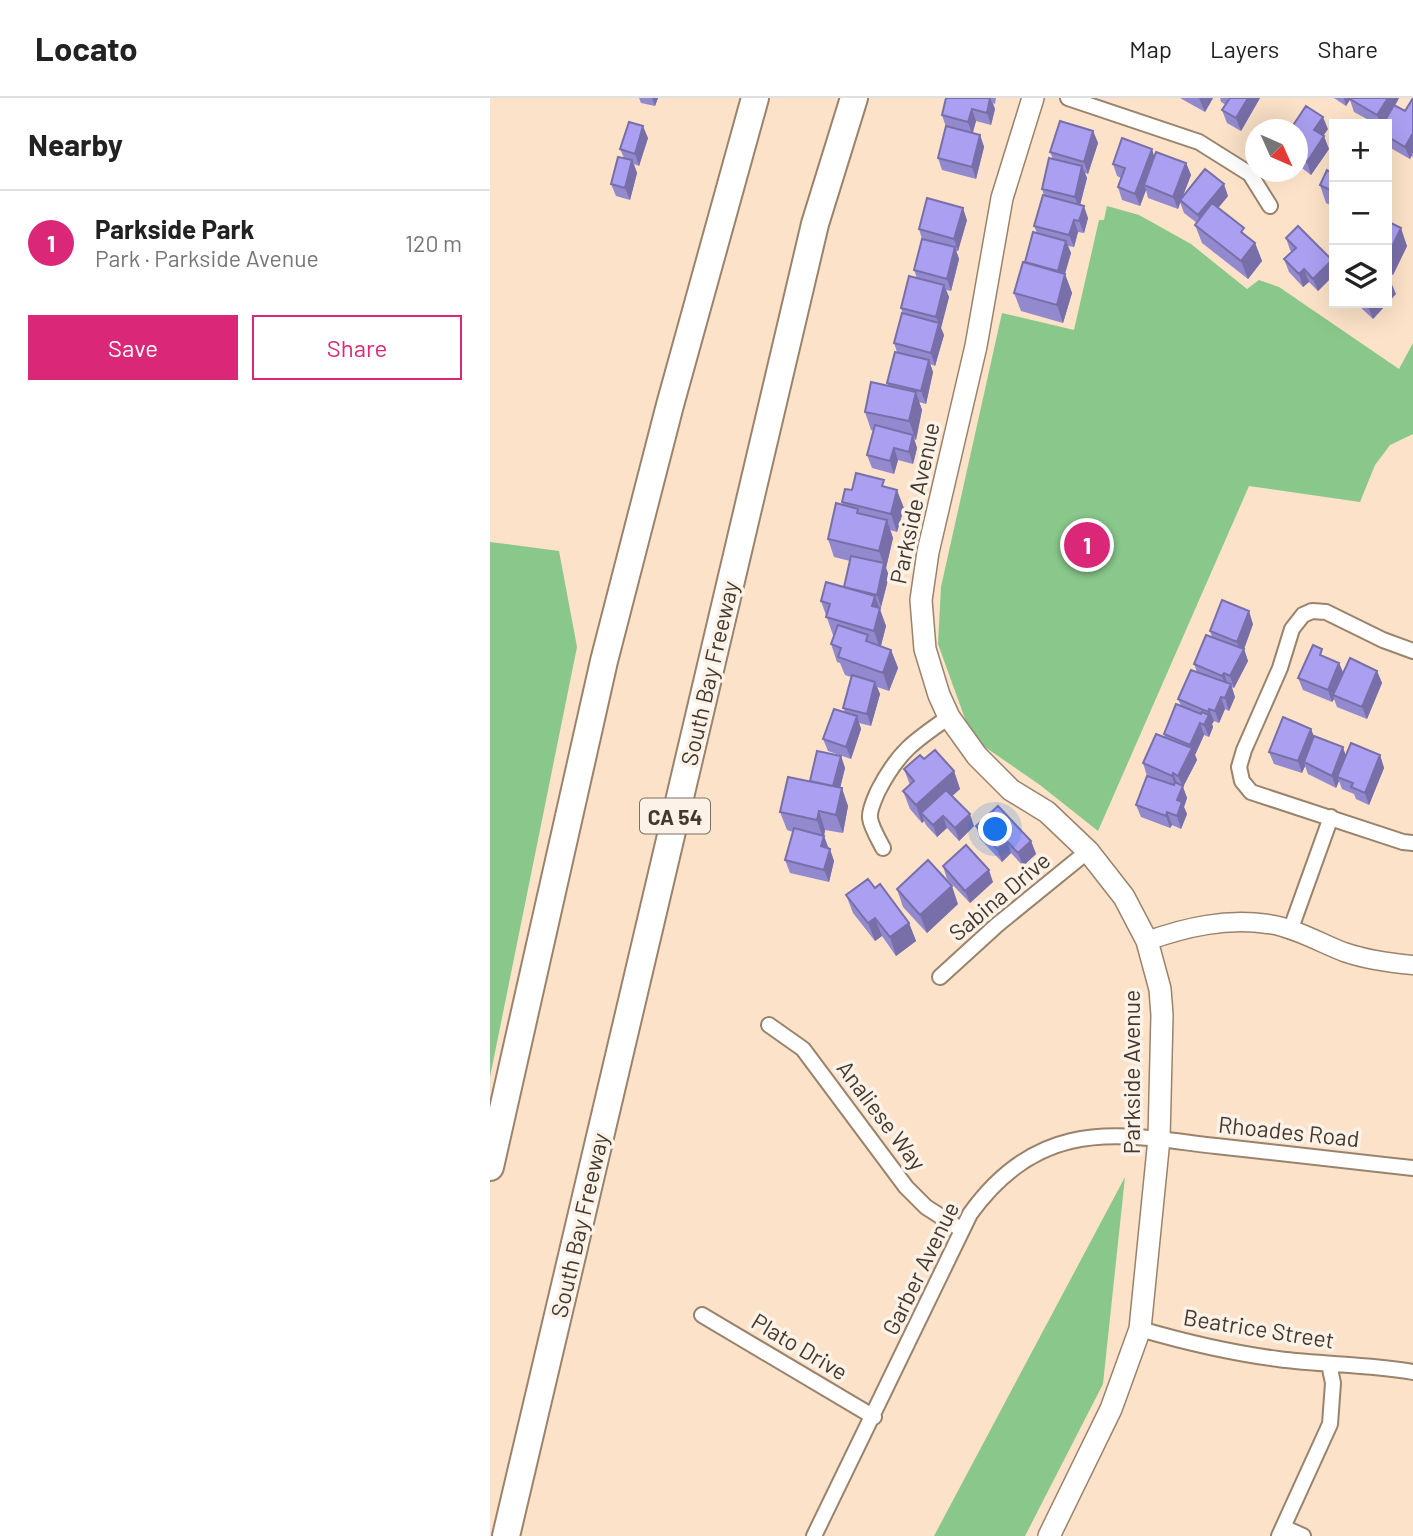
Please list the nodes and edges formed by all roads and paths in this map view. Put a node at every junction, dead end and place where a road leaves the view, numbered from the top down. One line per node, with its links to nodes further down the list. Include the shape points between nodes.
1 (755, 98): 18 (highway, via 604,661)
2 (854, 98): 27 (highway, South Bay Freeway / CA 54, via 815,224)
3 (1033, 98): 7 (main road, Parkside Avenue, via 1002,198 975,346 924,574 925,649)
4 (1068, 98): 5 (street, via 1199,142 1250,174)
5 (1269, 206)
6 (1413, 651): 8 (street, via 1326,611 1304,615 1292,629 1239,767 1251,792)
7 (949, 717): 10 (street, via 916,738 879,789 870,818); 11 (main road, Parkside Avenue, via 993,774 1047,812)
8 (1331, 817): 9 (street); 12 (street)
9 (1413, 843)
10 (883, 848)
11 (1088, 851): 13 (main road, Parkside Avenue, via 1124,897); 15 (street, Sabina Drive)
12 (1290, 931): 13 (street, via 1270,923 1217,923); 14 (street, via 1346,953)
13 (1147, 941): 17 (main road, Parkside Avenue, via 1162,1015)
14 (1413, 965)
15 (940, 977)
16 (769, 1025): 20 (street, Analiese Way, via 803,1049 906,1186 926,1207)
17 (1159, 1139): 19 (street, Rhoades Road); 20 (street, Garber Avenue, via 1089,1138 1043,1151 1018,1164 991,1187); 22 (main road, Parkside Avenue)
18 (490, 1167)
19 (1413, 1168)
20 (962, 1230): 25 (street, Garber Avenue)
21 (702, 1315): 25 (street, Plato Drive)
22 (1140, 1329): 23 (street, Beatrice Street, via 1278,1359); 29 (main road, Parkside Avenue, via 1111,1409)
23 (1329, 1364): 24 (street, Beatrice Street); 26 (street, via 1333,1383 1330,1424)
24 (1413, 1371)
25 (873, 1417): 28 (street, Garber Avenue)
26 (1281, 1531): 30 (street)
27 (506, 1536)
28 (814, 1536)
29 (1049, 1536)
30 (1303, 1536)

